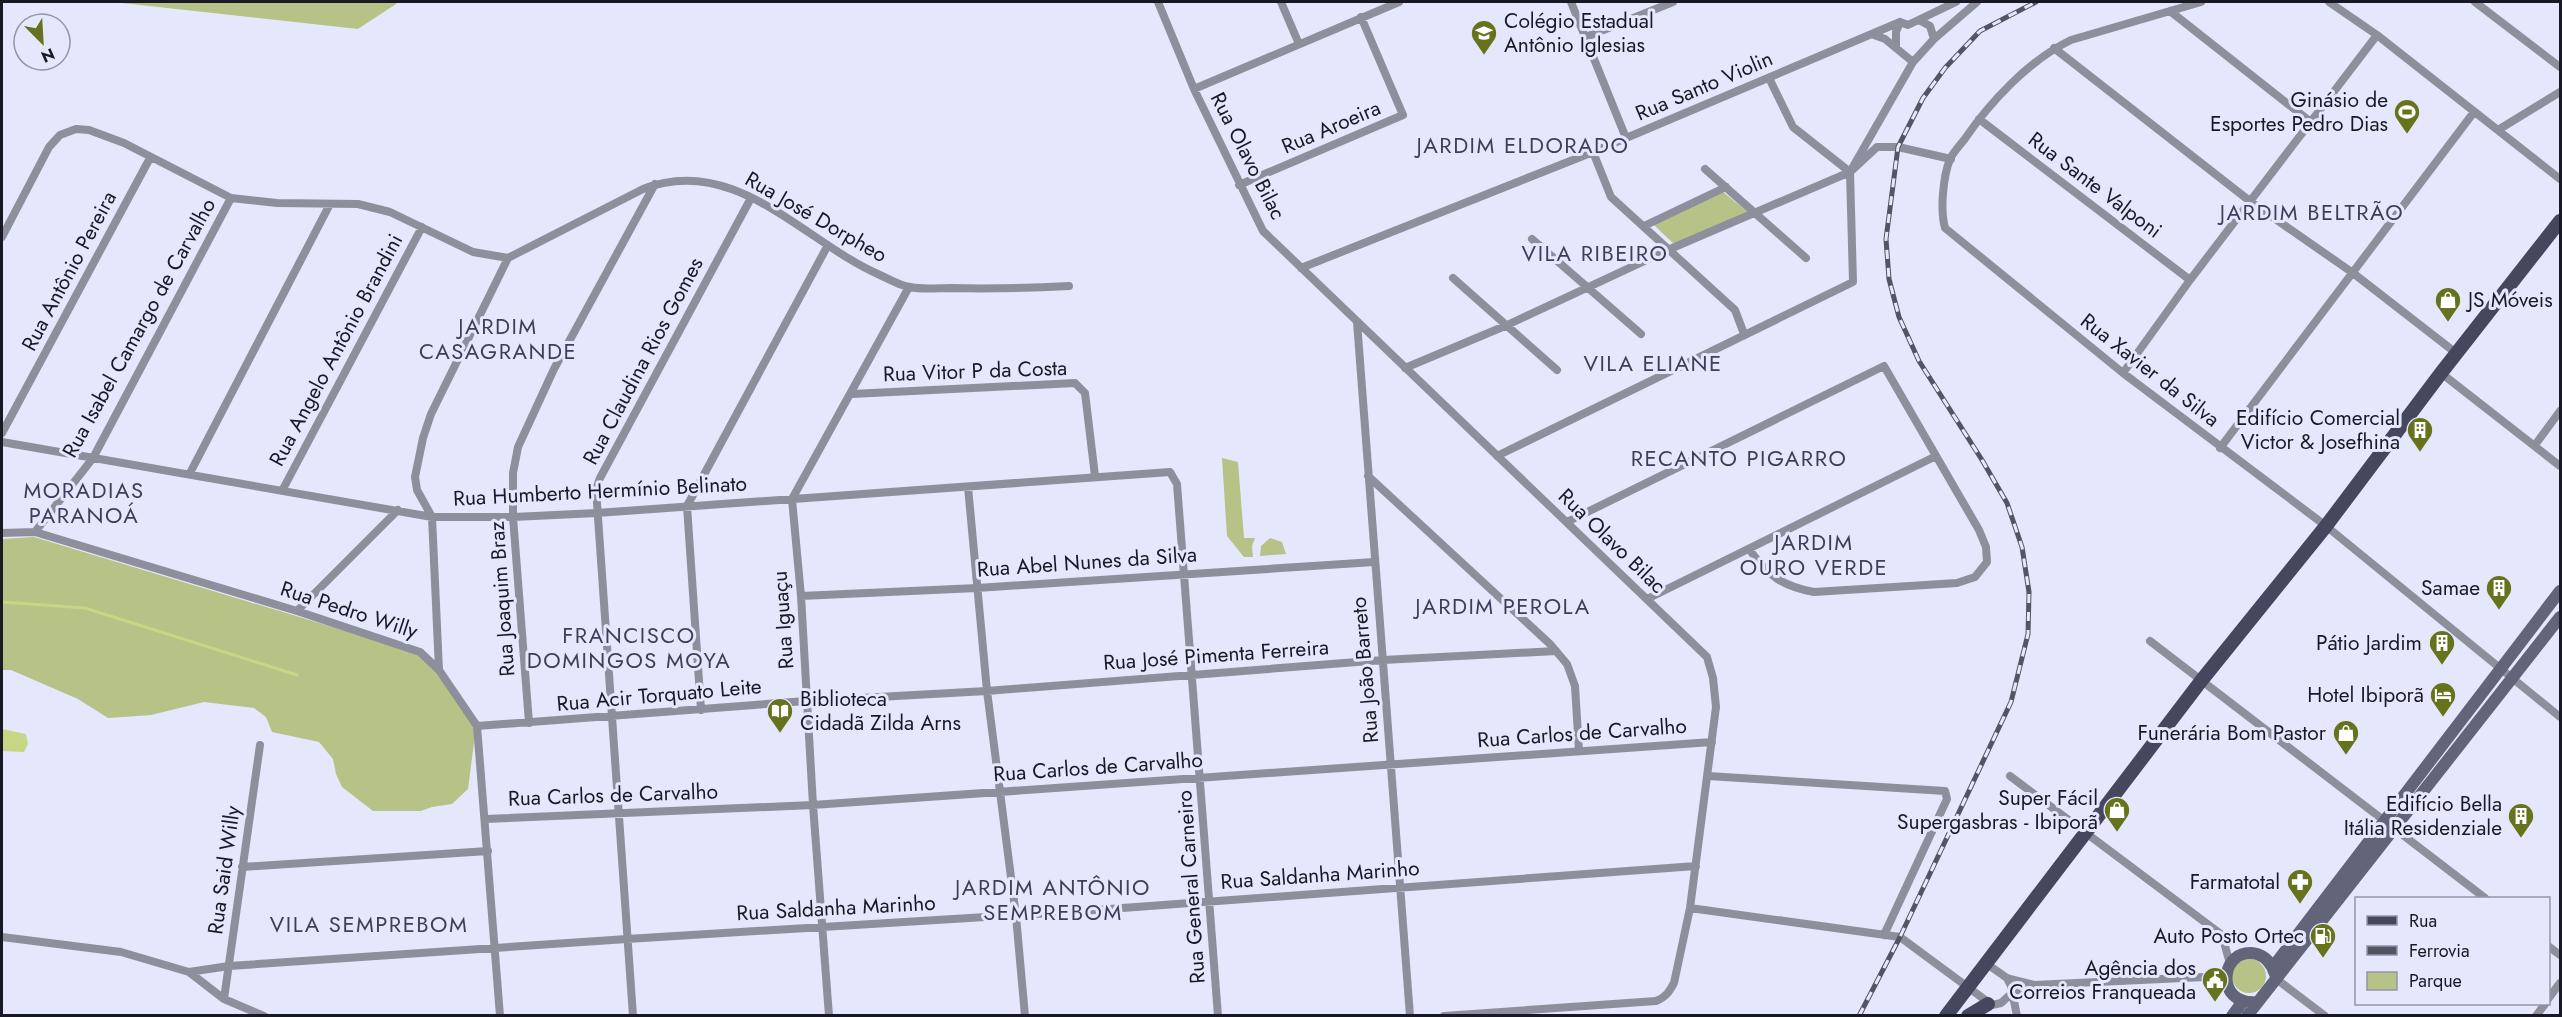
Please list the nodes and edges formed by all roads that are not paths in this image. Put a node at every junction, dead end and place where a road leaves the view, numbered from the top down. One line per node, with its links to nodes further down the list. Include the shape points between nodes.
1 (1158, 2): 26 (street, Rua Olavo Bilac)
2 (1281, 2): 20 (street)
3 (1399, 2): 11 (street)
4 (1571, 2): 18 (street)
5 (1672, 2): 18 (street)
6 (1956, 2): 14 (street, Rua Santo Violin)
7 (1977, 2): 19 (street)
8 (2201, 2): 12 (street)
9 (2329, 2): 17 (street)
10 (2475, 2): 24 (street)
11 (1386, 4): 13 (street)
12 (2170, 11): 22 (street, via 2084,34); 30 (street)
13 (1361, 17): 20 (street); 42 (street, Rua Aroeira, via 1403,115)
14 (1919, 20): 15 (street, Rua Santo Violin, via 1908,25); 19 (street, via 1930,26)
15 (1900, 22): 16 (street, Rua Santo Violin); 21 (street)
16 (1874, 35): 21 (street); 25 (street, Rua Santo Violin)
17 (2377, 35): 28 (street); 30 (street)
18 (1586, 37): 33 (street)
19 (1934, 39): 23 (street)
20 (1299, 44): 26 (street)
21 (1896, 48): 23 (street)
22 (2054, 48): 29 (street, via 1994,100); 46 (street)
23 (1912, 62): 31 (street)
24 (2560, 67)
25 (1769, 78): 33 (street, Rua Santo Violin); 39 (street, via 1793,127)
26 (1194, 89): 42 (street, Rua Olavo Bilac)
27 (2560, 92): 32 (street)
28 (2474, 112): 32 (street); 59 (street)
29 (1979, 119): 37 (street); 61 (street, Rua Sante Valponi)
30 (2312, 123): 46 (street)
31 (1876, 125): 34 (street); 39 (street)
32 (2498, 130): 40 (street)
33 (1626, 138): 35 (street, Rua Santo Violin)
34 (1877, 147): 37 (street, via 1898,147); 39 (street)
35 (1593, 152): 50 (street, via 1611,197); 58 (street, Rua Santo Violin)
36 (150, 158): 44 (street); 52 (street, via 89,130 76,129 60,135 49,147); 76 (street, Rua Antônio Pereira)
37 (1950, 159): 73 (street, Rua Xavier da Silva, via 1945,183 1946,228)
38 (1705, 169): 43 (street)
39 (1850, 172): 48 (street); 68 (street, via 1853,282)
40 (2560, 179)
41 (655, 184): 45 (street, Rua José Dorpheo, via 700,180 735,189); 56 (street, Rua José Dorpheo); 95 (street, Rua Joaquim Braz, via 554,369 518,447 513,473)
42 (1239, 185): 58 (street, Rua Olavo Bilac, via 1263,231)
43 (1726, 187): 48 (street); 50 (street)
44 (231, 198): 47 (street); 82 (street, Rua Isabel Camargo de Carvalho)
45 (751, 198): 54 (street, Rua José Dorpheo); 93 (street, Rua Claudina Rios Gomes, via 600,478 596,489)
46 (2251, 202): 59 (street); 61 (street)
47 (330, 204): 51 (street, via 358,204 390,212); 85 (street)
48 (1757, 213): 55 (street); 57 (street)
49 (2559, 225): 69 (main road)
50 (1644, 226): 55 (street)
51 (422, 227): 56 (street, via 473,252); 89 (street, Rua Angelo Antônio Brandini)
52 (2, 237)
53 (1532, 239): 64 (street)
54 (828, 245): 63 (street, Rua José Dorpheo, via 873,272); 91 (street)
55 (1670, 249): 64 (street); 68 (street, via 1735,310)
56 (508, 258): 94 (street, via 425,432 416,485)
57 (1806, 258)
58 (1301, 268): 65 (street, Rua Olavo Bilac)
59 (2353, 273): 69 (street); 79 (street)
60 (1453, 278): 66 (street)
61 (2190, 280): 73 (street)
62 (1069, 286): 63 (street, Rua José Dorpheo, via 1000,290)
63 (909, 287): 74 (street)
64 (1588, 287): 66 (street); 67 (street)
65 (1357, 322): 70 (street, Rua Olavo Bilac); 87 (street, Rua João Barreto)
66 (1505, 326): 70 (street); 71 (street)
67 (1641, 334)
68 (1744, 334): 80 (street)
69 (2457, 353): 72 (main road)
70 (1405, 368): 80 (street, Rua Olavo Bilac)
71 (1557, 370)
72 (2441, 373): 78 (street); 97 (main road)
73 (2123, 374): 79 (street, Rua Xavier da Silva)
74 (852, 394): 86 (street, Rua Vitor P da Costa, via 1075,383 1085,393); 90 (street)
75 (2560, 411): 78 (street)
76 (2, 433)
77 (2, 442): 82 (street, Rua Humberto Hermínio Belinato)
78 (2535, 445): 83 (street)
79 (2220, 448): 97 (street, Rua Xavier da Silva)
80 (1497, 456): 96 (street, Rua Olavo Bilac)
81 (1936, 456): 96 (street, via 1884,366); 100 (street); 100 (street, via 1986,547 1987,562 1975,577 1957,583 1814,592 1792,588 1772,577)
82 (93, 458): 85 (street, Rua Humberto Hermínio Belinato); 98 (street, Rua Isabel Camargo de Carvalho)
83 (2560, 466)
84 (1170, 472): 86 (street, Rua Humberto Hermínio Belinato); 102 (street, Rua General Carneiro, via 1176,484)
85 (190, 473): 89 (street, Rua Humberto Hermínio Belinato)
86 (1095, 476): 88 (street, Rua Humberto Hermínio Belinato)
87 (1368, 476): 101 (street, Rua João Barreto); 110 (street)
88 (968, 487): 90 (street, Rua Humberto Hermínio Belinato); 103 (street)
89 (283, 489): 92 (street, Rua Humberto Hermínio Belinato)
90 (792, 499): 91 (street, Rua Humberto Hermínio Belinato); 105 (street, Rua Iguaçu)
91 (687, 506): 93 (street, Rua Humberto Hermínio Belinato); 119 (street)
92 (398, 510): 94 (street, Rua Humberto Hermínio Belinato); 107 (street)
93 (597, 513): 95 (street, Rua Humberto Hermínio Belinato); 121 (street, Rua Claudina Rios Gomes)
94 (432, 517): 95 (street, Rua Humberto Hermínio Belinato); 112 (street)
95 (513, 518): 122 (street, Rua Joaquim Braz)
96 (1567, 522): 106 (street, Rua Olavo Bilac)
97 (2326, 526): 113 (street, Rua Xavier da Silva); 116 (main road)
98 (35, 532): 99 (street, Rua Pedro Willy); 107 (street, Rua Pedro Willy)
99 (2, 533)
100 (1749, 549): 106 (street)
101 (1374, 562): 102 (street, Rua Abel Nunes da Silva); 111 (street, Rua João Barreto)
102 (1183, 574): 103 (street, Rua Abel Nunes da Silva); 114 (street, Rua General Carneiro)
103 (977, 588): 105 (street, Rua Abel Nunes da Silva); 117 (street)
104 (2560, 591): 113 (main road)
105 (801, 596): 118 (street, Rua Iguaçu)
106 (1647, 599): 125 (street, Rua Olavo Bilac, via 1707,657 1716,707)
107 (297, 612): 112 (street, Rua Pedro Willy, via 420,652)
108 (2560, 617): 115 (main road)
109 (2150, 641): 116 (street)
110 (1556, 651): 111 (street, Rua José Pimenta Ferreira); 128 (street, via 1567,664 1575,686)
111 (1383, 660): 114 (street, Rua José Pimenta Ferreira); 129 (street, Rua João Barreto)
112 (439, 670): 123 (street, Rua Pedro Willy)
113 (2501, 671): 115 (street, Rua Xavier da Silva); 124 (main road)
114 (1192, 675): 117 (street, Rua José Pimenta Ferreira); 132 (street, Rua General Carneiro)
115 (2512, 680): 120 (street, Rua Xavier da Silva); 126 (main road)
116 (2201, 681): 137 (street); 138 (main road)
117 (987, 691): 118 (street, Rua Acir Torquato Leite); 133 (street)
118 (806, 701): 119 (street, Rua Acir Torquato Leite); 134 (street, Rua Iguaçu)
119 (701, 710): 121 (street, Rua Acir Torquato Leite)
120 (2560, 717)
121 (611, 718): 122 (street, Rua Acir Torquato Leite); 135 (street, Rua Claudina Rios Gomes)
122 (529, 723): 123 (street, Rua Acir Torquato Leite)
123 (477, 726): 136 (street, Rua Pedro Willy)
124 (2452, 735): 126 (main road); 137 (main road)
125 (1712, 742): 128 (street, Rua Carlos de Carvalho); 130 (street, Rua Olavo Bilac)
126 (2462, 743): 137 (main road)
127 (260, 745): 141 (street, Rua Said Willy)
128 (1579, 751): 129 (street, Rua Carlos de Carvalho)
129 (1391, 764): 132 (street, Rua Carlos de Carvalho); 142 (street, Rua João Barreto)
130 (1708, 776): 140 (street, Rua Olavo Bilac); 148 (street, via 1946,793 1947,799)
131 (2010, 776): 138 (street)
132 (1201, 778): 133 (street, Rua Carlos de Carvalho); 144 (street, Rua General Carneiro)
133 (1000, 792): 134 (street, Rua Carlos de Carvalho); 146 (street)
134 (813, 805): 135 (street, Rua Carlos de Carvalho); 147 (street, Rua Iguaçu)
135 (618, 813): 136 (street, Rua Carlos de Carvalho); 150 (street, Rua Claudina Rios Gomes)
136 (485, 819): 139 (street, Rua Pedro Willy)
137 (2389, 826): 143 (street); 156 (main road)
138 (2087, 833): 152 (main road); 154 (street, via 2222,935)
139 (488, 851): 141 (street); 151 (street, Rua Pedro Willy)
140 (1696, 866): 142 (street, Rua Saldanha Marinho); 145 (street, Rua Olavo Bilac)
141 (242, 867): 153 (street, Rua Said Willy)
142 (1400, 886): 144 (street, Rua Saldanha Marinho); 173 (street, Rua João Barreto)
143 (2484, 897)
144 (1210, 901): 146 (street, Rua Saldanha Marinho); 172 (street, Rua General Carneiro)
145 (1690, 908): 148 (street); 174 (street, Rua Olavo Bilac, via 1674,983 1663,998)
146 (1016, 915): 147 (street, Rua Saldanha Marinho); 171 (street)
147 (821, 927): 150 (street, Rua Saldanha Marinho); 170 (street, Rua Iguaçu)
148 (1884, 935): 160 (street, via 1900,937)
149 (2, 937): 155 (street, via 121,952)
150 (627, 939): 151 (street, Rua Saldanha Marinho); 169 (street, Rua Claudina Rios Gomes)
151 (495, 948): 153 (street, Rua Saldanha Marinho); 168 (street, Rua Pedro Willy)
152 (1987, 964): 157 (street); 160 (main road)
153 (229, 966): 155 (street, Rua Saldanha Marinho); 163 (street, Rua Said Willy)
154 (2228, 970): 156 (main road, via 2240,955 2254,953 2268,961); 159 (street); 164 (main road, via 2230,992)
155 (189, 972): 163 (street)
156 (2274, 973): 165 (main road); 180 (street)
157 (2007, 978): 159 (street); 161 (street)
158 (2560, 984): 162 (street)
159 (2034, 985): 161 (street)
160 (1968, 987): 166 (street); 175 (main road)
161 (2011, 994): 166 (street, via 2001,1003); 177 (street)
162 (2550, 996)
163 (224, 999): 167 (street)
164 (2243, 1001): 165 (main road); 178 (main road)
165 (2257, 1002): 179 (main road)
166 (1988, 1004): 176 (main road)
167 (264, 1016)
168 (500, 1016)
169 (633, 1016)
170 (829, 1016)
171 (1025, 1016)
172 (1218, 1016)
173 (1410, 1016)
174 (1444, 1016)
175 (1946, 1016)
176 (1968, 1016)
177 (2017, 1016)
178 (2232, 1016)
179 (2247, 1016)
180 (2325, 1016)

